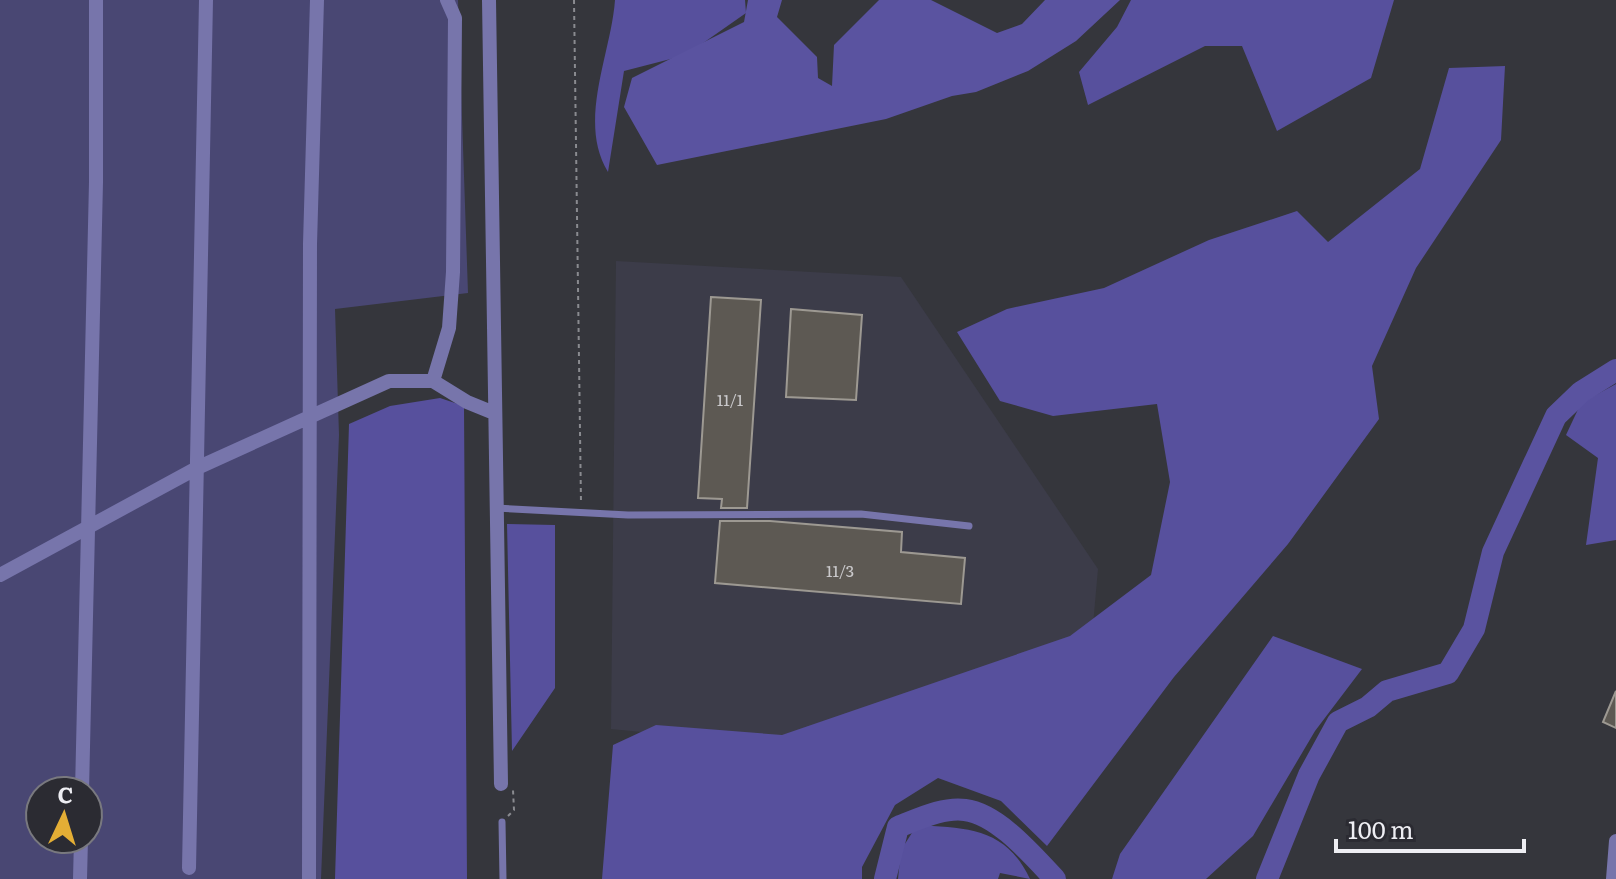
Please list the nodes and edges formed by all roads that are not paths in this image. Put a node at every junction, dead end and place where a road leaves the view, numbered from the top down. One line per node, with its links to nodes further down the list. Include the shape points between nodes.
1 (96, 0): 12 (street)
2 (206, 0): 9 (street)
3 (317, 0): 8 (street, via 310,244)
4 (447, 0): 6 (street, via 455,18 453,272 449,328)
5 (489, 0): 7 (street)
6 (433, 381): 7 (street); 8 (street, via 389,381)
7 (494, 413): 10 (street)
8 (312, 417): 9 (street); 21 (street)
9 (197, 468): 12 (street); 19 (street)
10 (496, 508): 11 (lane, via 861,514); 15 (street)
11 (969, 526)
12 (88, 527): 13 (street); 14 (street)
13 (0, 575)
14 (82, 775)
15 (501, 784)
16 (502, 822): 22 (lane)
17 (1616, 841): 23 (street)
18 (81, 855): 20 (street)
19 (189, 868)
20 (80, 879)
21 (309, 879)
22 (503, 879)
23 (1613, 879)

